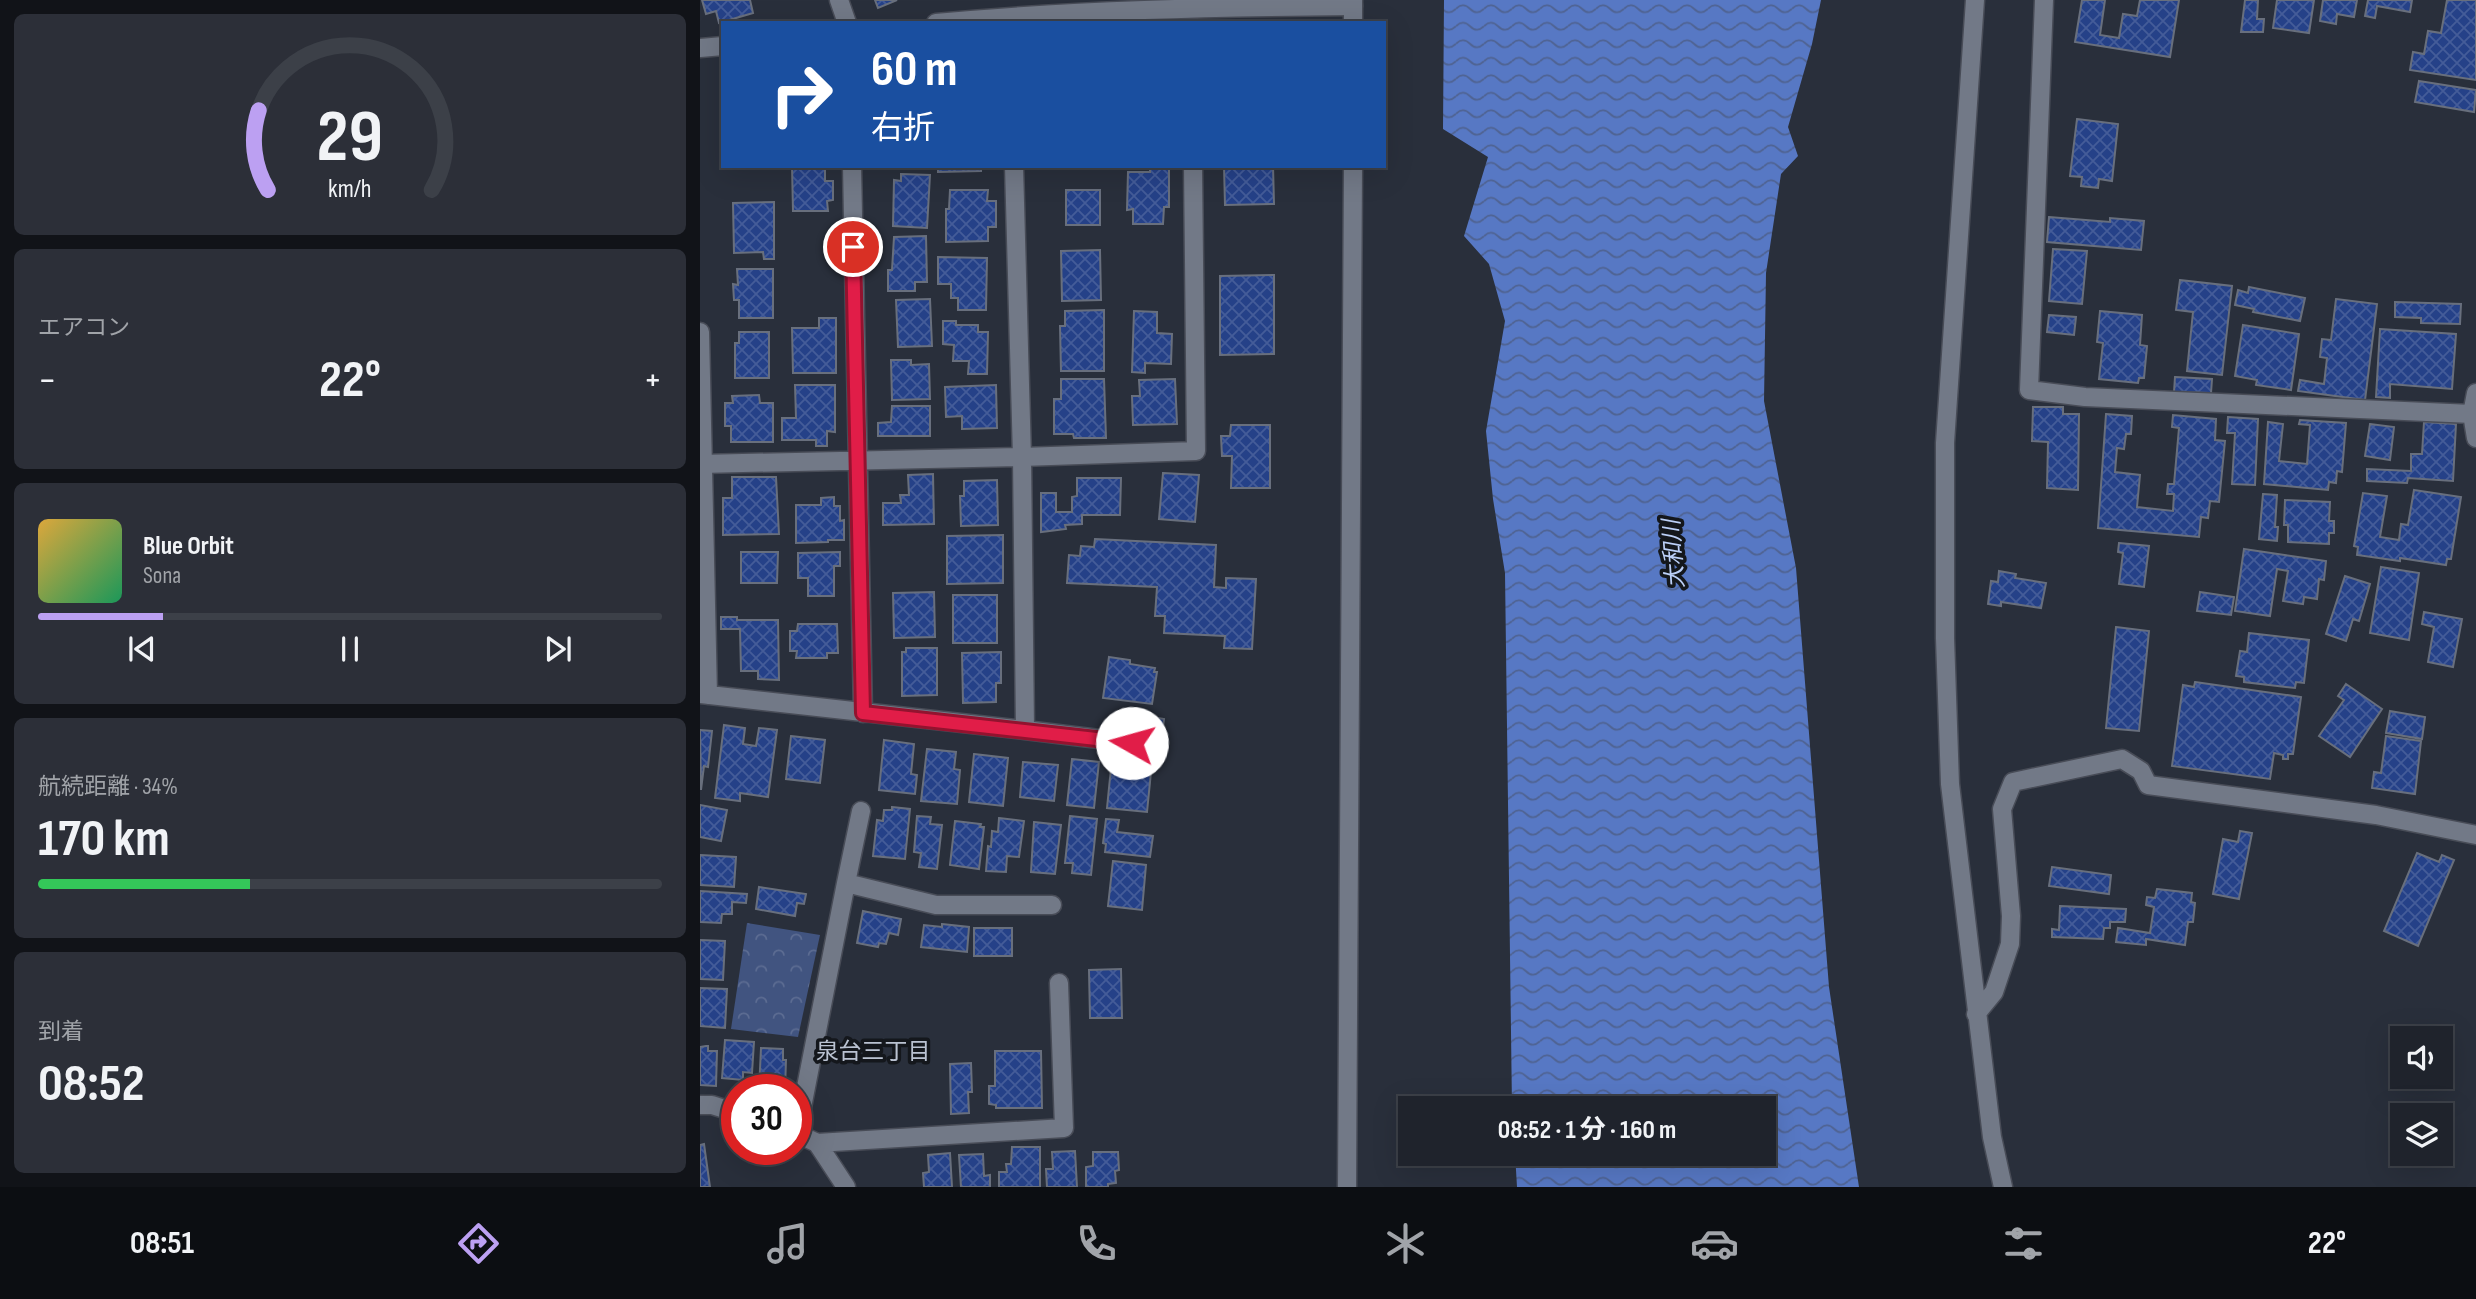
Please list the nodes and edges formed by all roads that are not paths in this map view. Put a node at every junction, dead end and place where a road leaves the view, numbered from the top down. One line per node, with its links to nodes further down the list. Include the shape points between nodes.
1 (839, 0): 8 (street)
2 (1975, 0): 32 (street, via 1945,443 1945,638 1950,784)
3 (2044, 0): 18 (street, via 2029,390 2085,397)
4 (1275, 3): 5 (street); 7 (street)
5 (1353, 10)
6 (1008, 13): 7 (street); 9 (street)
7 (1191, 16)
8 (846, 21)
9 (950, 21)
10 (721, 46): 11 (street)
11 (700, 48)
12 (852, 168): 21 (street)
13 (1014, 168): 20 (street)
14 (1193, 168): 20 (street, via 1196,451)
15 (1353, 168): 39 (street)
16 (700, 332): 22 (street)
17 (2476, 393): 18 (street)
18 (2472, 414): 19 (street)
19 (2476, 438)
20 (1022, 457): 21 (street); 25 (street)
21 (857, 461): 22 (street); 24 (street)
22 (701, 464): 23 (street)
23 (704, 694): 24 (street)
24 (863, 713): 25 (street)
25 (1025, 730): 26 (street)
26 (1132, 743)
27 (861, 811): 29 (street)
28 (2476, 835): 32 (street, via 2376,816 2148,785 2141,771 2122,759 2013,782 2002,809 2010,944 1994,992)
29 (845, 883): 30 (street, via 936,905); 33 (street)
30 (1052, 905)
31 (1059, 983): 37 (street, via 1063,1128)
32 (1976, 1014): 40 (street)
33 (808, 1074)
34 (700, 1105): 35 (street)
35 (721, 1108)
36 (812, 1141): 37 (street)
37 (817, 1143): 38 (street)
38 (846, 1187)
39 (1347, 1187)
40 (2003, 1187)

